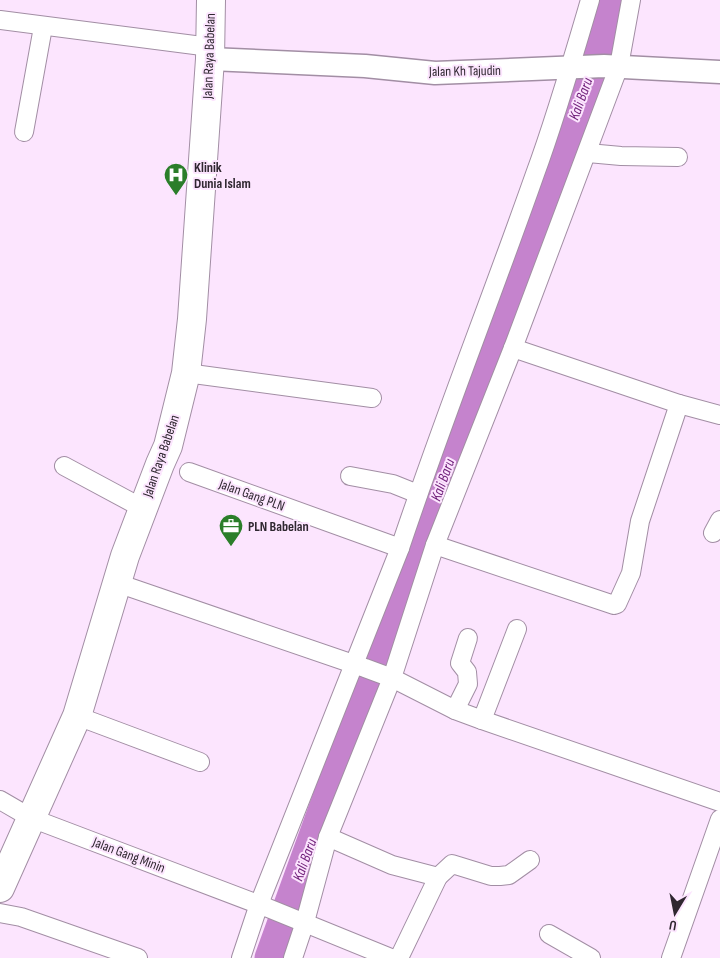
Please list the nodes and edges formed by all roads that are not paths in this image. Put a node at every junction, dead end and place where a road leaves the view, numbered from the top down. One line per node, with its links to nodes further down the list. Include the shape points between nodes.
1 (211, 0): 6 (main road, Jalan Raya Babelan)
2 (590, 0): 7 (street)
3 (631, 0): 7 (street)
4 (0, 20): 5 (street)
5 (43, 27): 6 (street); 9 (street)
6 (210, 53): 7 (street, Jalan Kh Tajudin, via 434,73); 13 (main road, Jalan Raya Babelan)
7 (594, 66): 8 (street, Jalan Kh Tajudin); 10 (street); 20 (street, via 536,172)
8 (720, 72)
9 (24, 132)
10 (588, 153): 11 (street); 12 (street)
11 (678, 157)
12 (513, 348): 15 (street); 22 (street)
13 (186, 373): 14 (street); 21 (main road, Jalan Raya Babelan, via 168,446)
14 (372, 398)
15 (678, 404): 16 (street); 22 (street, via 640,521 631,573 618,604)
16 (720, 414)
17 (64, 466): 21 (street)
18 (189, 472): 23 (street, Jalan Gang PLN)
19 (350, 476): 20 (street, via 393,484)
20 (418, 494): 23 (street)
21 (144, 509): 24 (main road, Jalan Raya Babelan)
22 (435, 545): 27 (street)
23 (400, 548): 27 (street)
24 (117, 583): 27 (street); 29 (main road, Jalan Raya Babelan)
25 (517, 629): 30 (street)
26 (468, 638): 28 (street, via 460,662 467,672 468,684)
27 (373, 671): 28 (street); 36 (street); 40 (street, via 321,744)
28 (455, 710): 30 (street)
29 (77, 716): 31 (street); 34 (main road, Jalan Raya Babelan)
30 (482, 720): 33 (street)
31 (200, 762)
32 (0, 800): 34 (street, Jalan Gang Minin)
33 (720, 802)
34 (31, 818): 39 (main road, Jalan Raya Babelan); 40 (street, Jalan Gang Minin)
35 (720, 819): 50 (street)
36 (328, 837): 38 (street, via 392,865); 42 (street)
37 (530, 860): 38 (street, via 509,875 491,876 452,864)
38 (438, 877): 48 (street)
39 (0, 888)
40 (264, 906): 42 (street, Jalan Gang Minin); 45 (street)
41 (0, 913): 44 (street, via 21,917)
42 (300, 920): 46 (street); 47 (street, Jalan Gang Minin)
43 (549, 934): 49 (street)
44 (138, 958)
45 (241, 958)
46 (293, 958)
47 (391, 958)
48 (399, 958)
49 (591, 958)
50 (671, 958)

